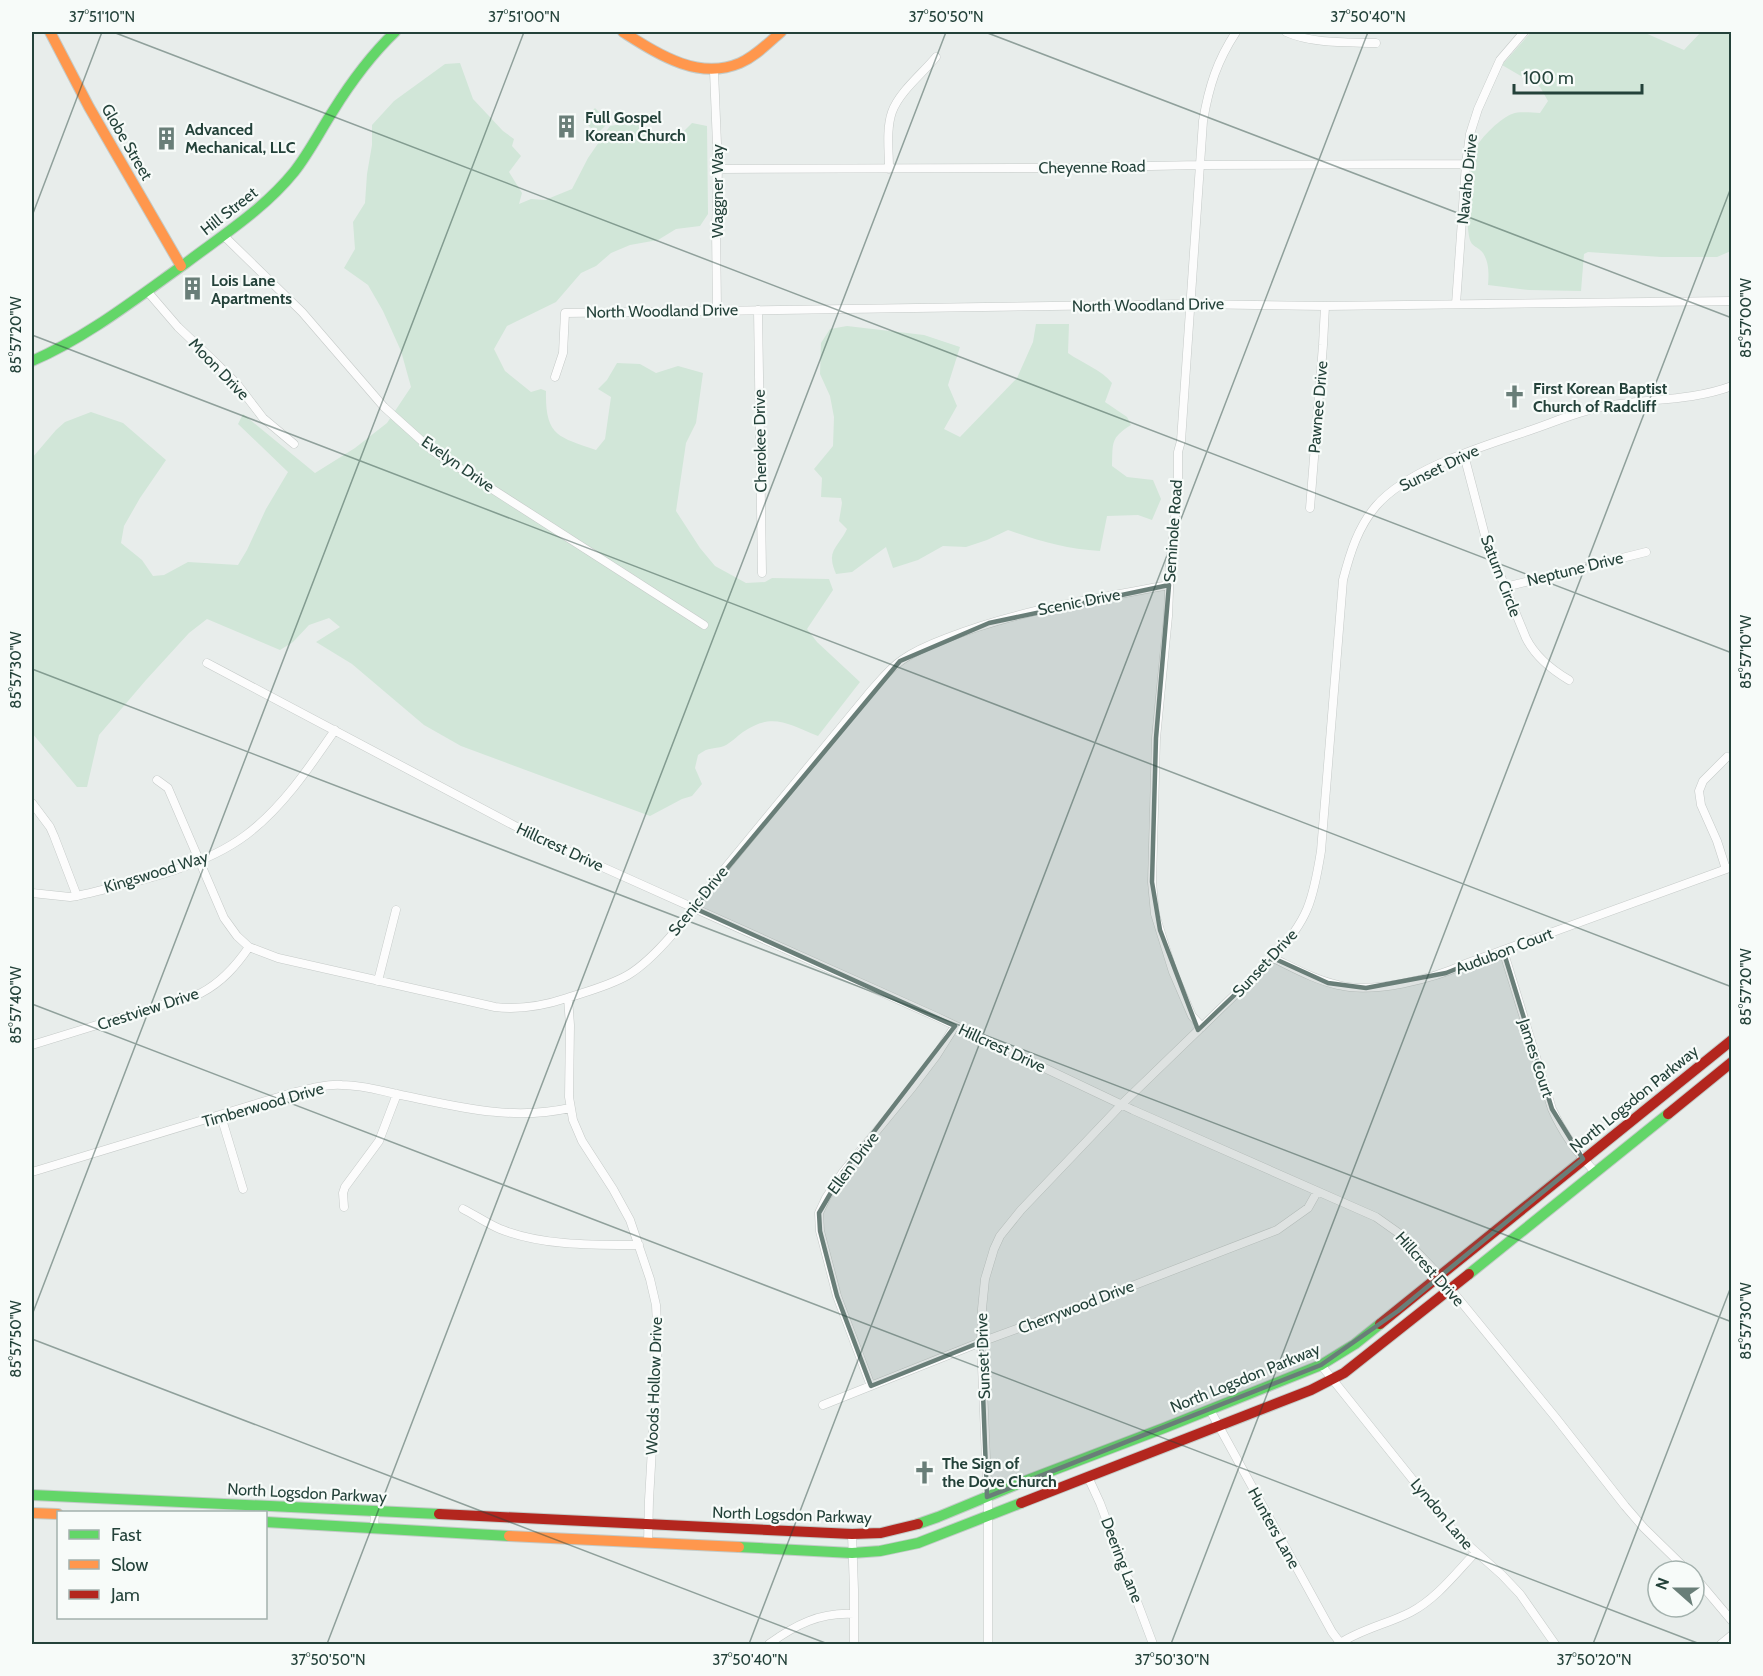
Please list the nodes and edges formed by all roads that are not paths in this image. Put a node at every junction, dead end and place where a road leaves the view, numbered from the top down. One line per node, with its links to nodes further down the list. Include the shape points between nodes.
1 (50, 32): 16 (main road, Globe Street)
2 (394, 32): 15 (main road, Hill Street, via 344,93 285,182 251,215)
3 (623, 32): 10 (main road, via 676,63)
4 (781, 32): 10 (main road, via 750,57)
5 (1236, 32): 12 (street, Seminole Road, via 1209,88)
6 (1286, 32): 8 (street, via 1316,40)
7 (1524, 32): 11 (street, Navaho Drive, via 1500,60 1488,84 1474,122)
8 (1376, 43)
9 (936, 57): 14 (street, via 892,111)
10 (714, 71): 13 (street, Waggner Way)
11 (1466, 164): 12 (street, Cheyenne Road); 20 (street, Navaho Drive)
12 (1200, 165): 14 (street, Cheyenne Road); 19 (street, Seminole Road)
13 (718, 169): 14 (street, Cheyenne Road); 22 (street, Waggner Way)
14 (889, 169)
15 (222, 235): 16 (main road, Hill Street); 34 (street, Evelyn Drive, via 302,312 384,407 433,450)
16 (181, 266): 17 (main road, Hill Street)
17 (147, 291): 24 (main road, Hill Street, via 74,339); 27 (street, Moon Drive, via 237,384 264,418)
18 (1731, 302): 20 (street, North Woodland Drive)
19 (1191, 304): 21 (street, North Woodland Drive); 23 (street, North Woodland Drive); 32 (street, Seminole Road)
20 (1456, 304): 21 (street, North Woodland Drive)
21 (1325, 306): 29 (street, Pawnee Drive)
22 (717, 310): 23 (street, North Woodland Drive); 25 (street, North Woodland Drive, via 565,313 563,353)
23 (758, 310): 31 (street, Cherokee Drive)
24 (32, 361)
25 (555, 377)
26 (1731, 386): 28 (street, Sunset Drive, via 1696,397 1599,407)
27 (294, 444)
28 (1464, 455): 33 (street, Saturn Circle, via 1487,543); 49 (street, Sunset Drive, via 1411,478 1387,495 1360,529 1349,556 1342,590 1322,851 1316,884 1300,925)
29 (1311, 508)
30 (1646, 552): 33 (street, Neptune Drive)
31 (762, 573)
32 (1169, 585): 45 (street, Scenic Drive, via 997,621 924,647 900,661 870,692); 53 (street, Seminole Road, via 1156,749 1153,899 1173,972 1192,1016)
33 (1505, 587): 36 (street, Saturn Circle, via 1529,645)
34 (704, 625)
35 (207, 663): 37 (street, Hillcrest Drive)
36 (1569, 680)
37 (335, 730): 41 (street, Kingswood Way, via 284,799 256,828); 45 (street, Hillcrest Drive, via 515,826)
38 (1727, 757): 42 (street, via 1703,781 1699,791 1701,805)
39 (157, 780): 41 (street, Scenic Drive, via 168,788)
40 (32, 803): 44 (street, via 54,836)
41 (198, 861): 44 (street, Kingswood Way); 47 (street, Scenic Drive, via 224,918)
42 (1729, 868): 48 (street, Audubon Court)
43 (32, 893): 44 (street, Kingswood Way)
44 (77, 896)
45 (694, 908): 51 (street, Scenic Drive, via 638,968 618,980); 52 (street, Hillcrest Drive)
46 (396, 910): 50 (street)
47 (249, 947): 50 (street, Scenic Drive, via 290,962); 55 (street, Crestview Drive, via 228,974 201,993)
48 (1503, 950): 49 (street, Audubon Court, via 1446,973 1365,988 1328,983); 61 (street, James Court, via 1552,1110)
49 (1273, 958): 53 (street, Sunset Drive)
50 (378, 981): 51 (street, Scenic Drive, via 508,1009)
51 (568, 998): 59 (street, Woods Hollow Drive)
52 (955, 1026): 58 (street, Hillcrest Drive); 74 (street, Ellen Drive, via 911,1089 843,1172 819,1213 837,1296)
53 (1202, 1027): 58 (street, Sunset Drive)
54 (1731, 1040): 61 (main road, North Logsdon Parkway)
55 (32, 1046)
56 (1731, 1062): 63 (main road, North Logsdon Parkway)
57 (397, 1094): 59 (street, Timberwood Drive, via 501,1114); 60 (street, Timberwood Drive, via 356,1086 324,1086); 66 (street, via 379,1141 345,1187)
58 (1122, 1104): 65 (street, Hillcrest Drive); 71 (street, Sunset Drive, via 1000,1236 985,1279)
59 (570, 1108): 68 (street, Woods Hollow Drive, via 582,1141 625,1209)
60 (221, 1116): 62 (street, Timberwood Drive); 64 (street)
61 (1583, 1159): 63 (street, James Court); 69 (main road, North Logsdon Parkway)
62 (32, 1172)
63 (1595, 1172): 70 (main road, North Logsdon Parkway)
64 (243, 1189)
65 (1317, 1192): 69 (street, Hillcrest Drive, via 1388,1225); 71 (street, Cherrywood Drive, via 1308,1208 1277,1230)
66 (344, 1207)
67 (463, 1209): 68 (street, via 496,1227 533,1238)
68 (639, 1245): 88 (street, Woods Hollow Drive, via 658,1325)
69 (1440, 1276): 70 (street, Hillcrest Drive); 72 (main road, North Logsdon Parkway, via 1355,1344)
70 (1449, 1290): 73 (main road, North Logsdon Parkway); 94 (street, Hillcrest Drive, via 1625,1506)
71 (981, 1342): 74 (street, Cherrywood Drive); 80 (street, Sunset Drive)
72 (1321, 1365): 73 (street, Lyndon Lane); 76 (main road, North Logsdon Parkway)
73 (1332, 1380): 77 (main road, North Logsdon Parkway); 93 (street, Lyndon Lane)
74 (871, 1386): 75 (street, Cherrywood Drive)
75 (823, 1405)
76 (1210, 1410): 77 (street, Hunters Lane); 80 (main road, North Logsdon Parkway)
77 (1219, 1425): 78 (main road, North Logsdon Parkway); 103 (street, Hunters Lane)
78 (1088, 1477): 86 (main road, North Logsdon Parkway); 102 (street, Deering Lane)
79 (32, 1495): 81 (main road, North Logsdon Parkway)
80 (987, 1497): 86 (street, Sunset Drive); 90 (main road, North Logsdon Parkway, via 901,1529)
81 (150, 1500): 82 (main road); 83 (main road, North Logsdon Parkway)
82 (148, 1511)
83 (375, 1512): 88 (main road, North Logsdon Parkway); 89 (street)
84 (32, 1513): 85 (main road)
85 (57, 1514)
86 (988, 1515): 92 (main road, North Logsdon Parkway, via 918,1543); 101 (street, Sunset Drive)
87 (267, 1522): 89 (main road, North Logsdon Parkway)
88 (648, 1525): 90 (main road, North Logsdon Parkway); 91 (street, Woods Hollow Drive)
89 (374, 1529): 91 (main road, North Logsdon Parkway)
90 (852, 1534): 92 (street)
91 (648, 1543): 92 (main road, North Logsdon Parkway)
92 (852, 1553): 96 (street)
93 (1475, 1553): 103 (street, via 1420,1606); 104 (street, Lyndon Lane, via 1520,1594)
94 (1676, 1559)
95 (1706, 1589): 97 (street)
96 (854, 1614): 99 (street, via 807,1621); 100 (street)
97 (1731, 1621)
98 (1731, 1635): 105 (street)
99 (769, 1644)
100 (854, 1644)
101 (988, 1644)
102 (1153, 1644)
103 (1340, 1644)
104 (1555, 1644)
105 (1722, 1644)

